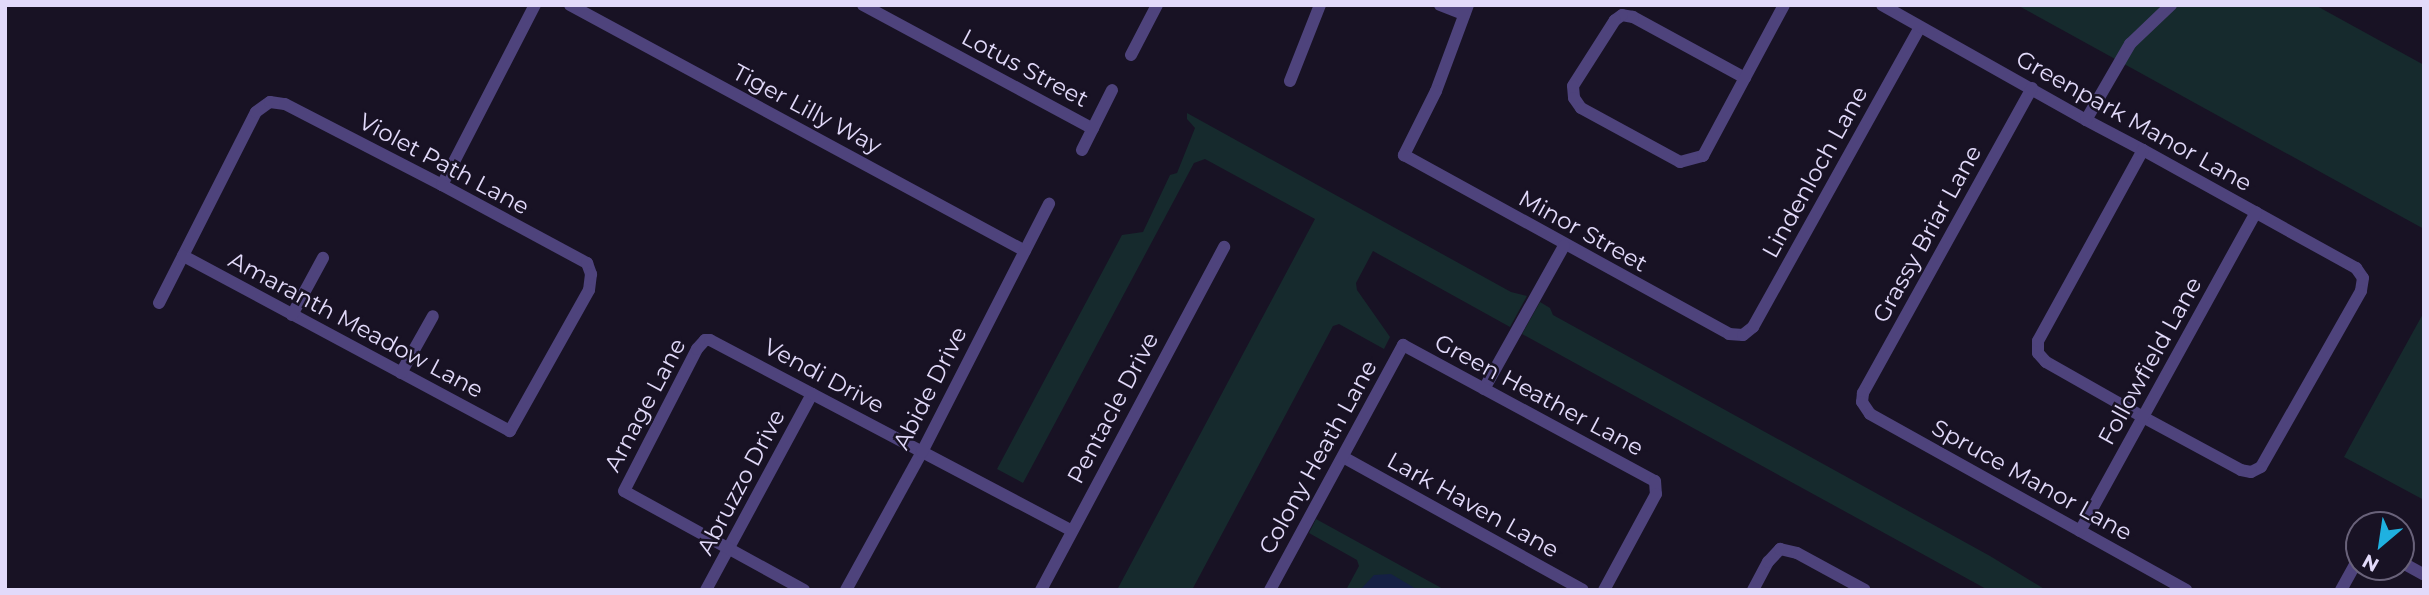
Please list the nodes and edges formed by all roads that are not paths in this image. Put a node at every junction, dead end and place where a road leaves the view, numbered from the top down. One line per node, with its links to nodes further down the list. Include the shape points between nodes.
1 (535, 5): 21 (street)
2 (570, 5): 26 (street, Tiger Lilly Way)
3 (863, 5): 18 (street, Lotus Street)
4 (1157, 5): 12 (street)
5 (1320, 5): 14 (street)
6 (1440, 5): 10 (street)
7 (1784, 5): 13 (street)
8 (1882, 5): 11 (street, Greenpark Manor Lane)
9 (2171, 5): 17 (street, via 2130,44)
10 (1466, 10): 24 (street, Minor Street, via 1436,91 1404,155)
11 (1920, 27): 15 (street, Greenpark Manor Lane); 32 (street, Lindenloch Lane, via 1753,327)
12 (1131, 55)
13 (1745, 78): 13 (street, via 1622,15 1573,86 1581,108 1680,162 1703,156)
14 (1290, 81)
15 (2032, 88): 17 (street, Greenpark Manor Lane); 38 (street, Grassy Briar Lane)
16 (1112, 90): 18 (street)
17 (2086, 120): 20 (street, Greenpark Manor Lane)
18 (1093, 129): 19 (street)
19 (1082, 150)
20 (2143, 150): 23 (street, Greenpark Manor Lane); 39 (street, via 2038,341 2038,353 2046,362)
21 (442, 185): 27 (street, Violet Path Lane, via 285,104 270,102 256,112); 40 (street, Violet Path Lane, via 587,263 592,274 589,290)
22 (1049, 204): 26 (street, Abide Drive)
23 (2256, 212): 39 (street, Followfield Lane); 39 (street, Greenpark Manor Lane, via 2356,268 2363,278 2361,290 2261,467 2252,472 2241,470)
24 (1564, 246): 32 (street, Minor Street, via 1729,334); 36 (street)
25 (1224, 247): 43 (street, Pentacle Drive)
26 (1025, 251): 41 (street, Abide Drive)
27 (183, 256): 29 (street); 30 (street, Amaranth Meadow Lane)
28 (323, 258): 30 (street)
29 (159, 303)
30 (292, 315): 35 (street, Amaranth Meadow Lane)
31 (433, 316): 35 (street)
32 (1744, 335)
33 (705, 340): 37 (street, Vendi Drive); 45 (street, Arnage Lane, via 624,491)
34 (1403, 345): 36 (street, Green Heather Lane); 42 (street, Colony Heath Lane)
35 (401, 373): 40 (street, Amaranth Meadow Lane)
36 (1485, 389): 52 (street, Green Heather Lane, via 1655,481 1656,494)
37 (812, 394): 41 (street, Vendi Drive); 45 (street, Abruzzo Drive)
38 (1862, 402): 44 (street, Spruce Manor Lane, via 1870,414)
39 (2143, 417): 44 (street, Followfield Lane)
40 (510, 431)
41 (922, 452): 43 (street, Vendi Drive); 48 (street, Abide Drive)
42 (1343, 457): 50 (street, Colony Heath Lane); 51 (street, Lark Haven Lane)
43 (1071, 530): 49 (street, Pentacle Drive)
44 (2080, 531): 55 (street, Spruce Manor Lane)
45 (728, 550): 46 (street, Abruzzo Drive); 47 (street)
46 (706, 590)
47 (804, 590)
48 (846, 590)
49 (1041, 590)
50 (1270, 590)
51 (1583, 590)
52 (1604, 590)
53 (1753, 590): 54 (street, via 1780,549 1797,553)
54 (1865, 590)
55 (2186, 590)

